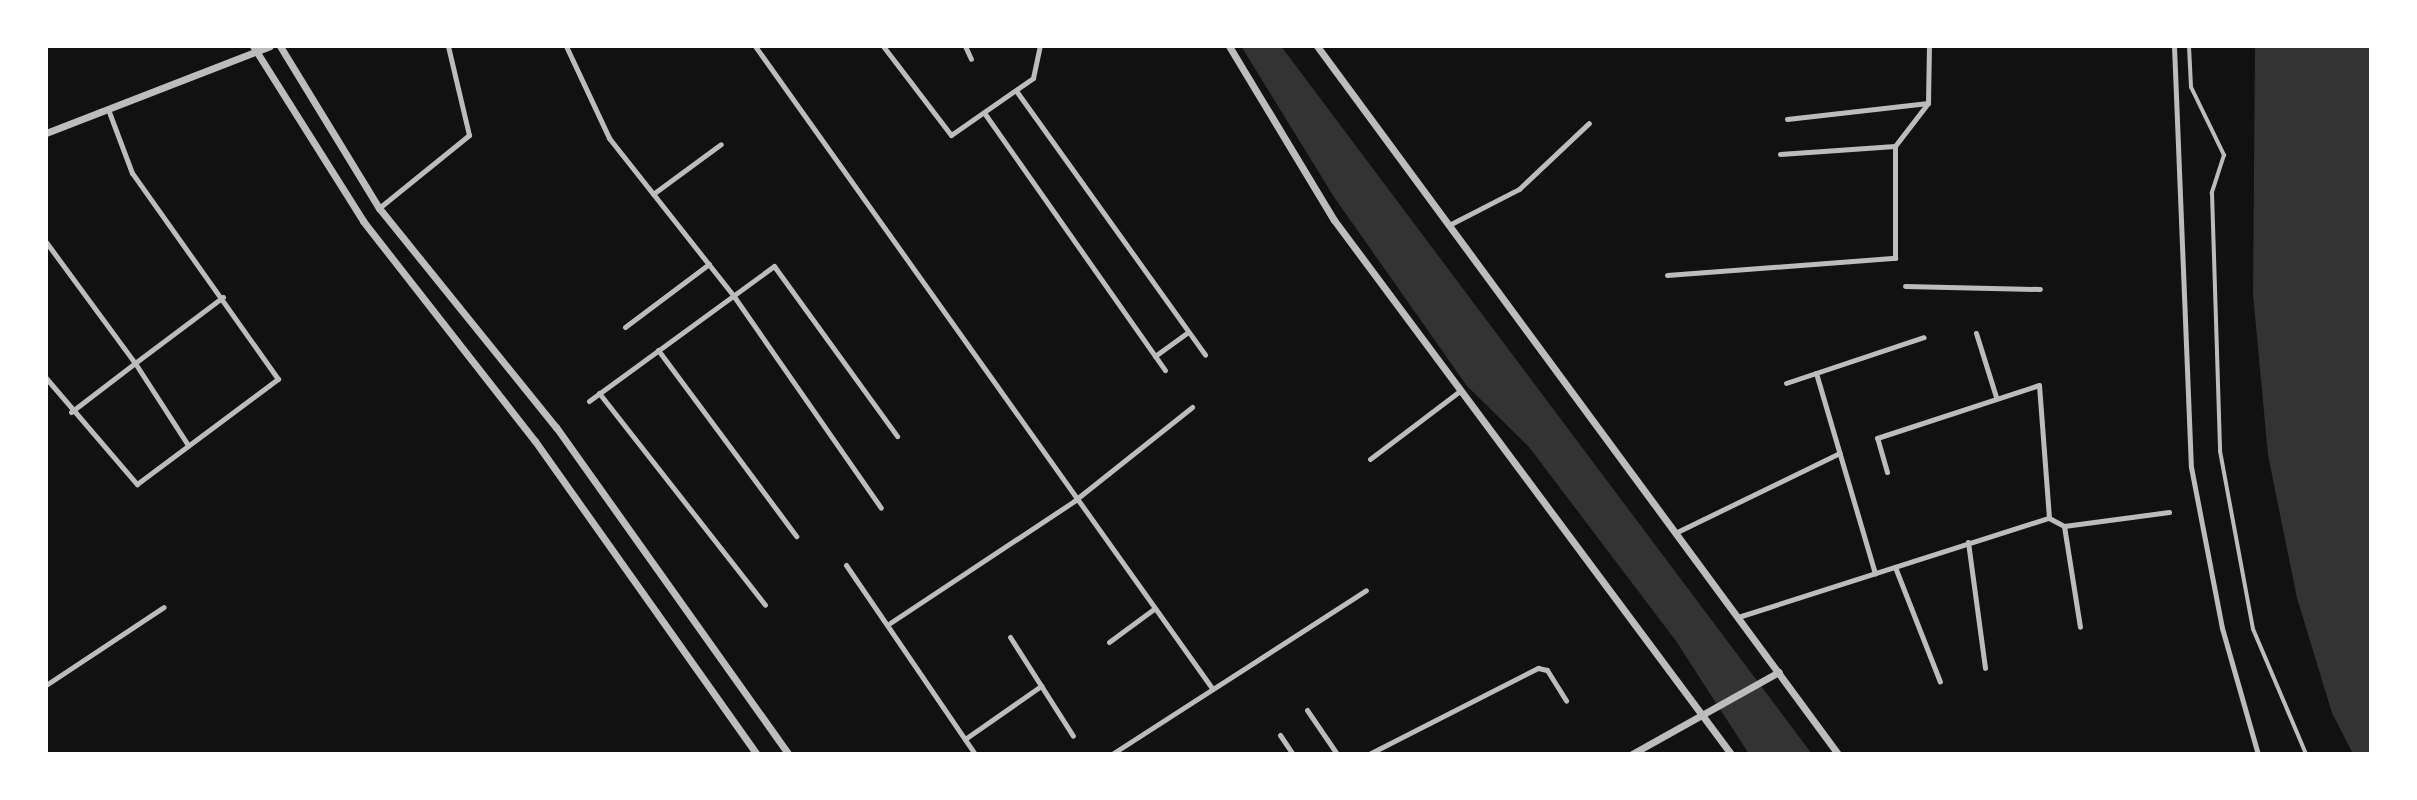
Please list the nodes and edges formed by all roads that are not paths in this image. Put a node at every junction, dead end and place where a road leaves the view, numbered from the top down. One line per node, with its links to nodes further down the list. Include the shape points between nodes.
1 (270, 46): 14 (street)
2 (280, 46): 27 (street)
3 (448, 46): 27 (street, via 469,135)
4 (566, 46): 26 (street, via 589,104)
5 (755, 46): 60 (street)
6 (883, 46): 19 (street, via 951,135)
7 (965, 46): 15 (street)
8 (1040, 46): 16 (street, via 1039,71)
9 (1229, 46): 49 (street, via 1334,220)
10 (1317, 46): 28 (street)
11 (1929, 46): 17 (street)
12 (2174, 46): 102 (street, via 2191,467 2222,628)
13 (2189, 46): 103 (street, via 2191,87 2224,155 2212,193 2220,451 2253,629)
14 (255, 48): 18 (street); 92 (street, via 363,221 535,441)
15 (971, 59)
16 (1017, 92): 19 (street); 38 (street)
17 (1928, 103): 20 (street); 24 (street)
18 (108, 109): 22 (street); 36 (street, via 130,171)
19 (985, 114): 43 (street)
20 (1787, 119)
21 (1589, 123): 28 (street, via 1519,189)
22 (46, 133)
23 (721, 144): 26 (street)
24 (1895, 146): 25 (street); 32 (street, via 1895,258)
25 (1780, 154)
26 (653, 194): 31 (street)
27 (379, 208): 93 (street, via 556,427)
28 (1448, 225): 65 (street)
29 (46, 242): 30 (street)
30 (48, 250): 44 (street)
31 (709, 264): 35 (street); 37 (street)
32 (1667, 275)
33 (1905, 286): 34 (street)
34 (2040, 289)
35 (733, 295): 41 (street); 55 (street, via 774,266); 61 (street)
36 (223, 297): 44 (street); 56 (street, via 278,379)
37 (625, 327)
38 (1188, 332): 42 (street); 43 (street)
39 (1976, 333): 51 (street)
40 (1924, 337): 46 (street)
41 (658, 350): 50 (street); 66 (street)
42 (1205, 355)
43 (1155, 356): 45 (street)
44 (135, 363): 54 (street); 56 (street)
45 (1165, 370)
46 (1816, 373): 48 (street); 57 (street)
47 (46, 378): 54 (street)
48 (1786, 383)
49 (1460, 391): 58 (street); 88 (street)
50 (599, 393): 52 (street); 72 (street)
51 (1996, 397): 59 (street, via 1877,438); 63 (street, via 2039,385)
52 (589, 401)
53 (1192, 407): 60 (street)
54 (71, 412): 56 (street, via 135,484)
55 (897, 436)
56 (188, 445)
57 (1840, 453): 65 (street); 70 (street)
58 (1370, 459)
59 (1887, 472)
60 (1074, 501): 74 (street); 76 (street)
61 (881, 508)
62 (2169, 512): 64 (street)
63 (2049, 518): 64 (street); 67 (street)
64 (2064, 526): 77 (street)
65 (1674, 534): 75 (street)
66 (796, 536)
67 (1968, 541): 69 (street); 80 (street)
68 (846, 565): 76 (street)
69 (1895, 567): 70 (street); 82 (street)
70 (1875, 573): 75 (street)
71 (1366, 590): 85 (street)
72 (765, 605)
73 (164, 607): 83 (street)
74 (1154, 609): 79 (street); 85 (street)
75 (1738, 617): 81 (street)
76 (890, 623): 91 (street)
77 (2080, 627)
78 (1010, 637): 84 (street)
79 (1109, 642)
80 (1985, 668)
81 (1779, 672): 88 (street); 101 (street)
82 (1940, 682)
83 (46, 685)
84 (1041, 686): 90 (street); 91 (street)
85 (1212, 688): 95 (street)
86 (1566, 700): 98 (street, via 1547,670 1538,668)
87 (1307, 710): 97 (street)
88 (1701, 715): 99 (street); 100 (street)
89 (1280, 735): 96 (street)
90 (1073, 736)
91 (965, 739): 94 (street)
92 (757, 754)
93 (788, 754)
94 (975, 754)
95 (1112, 754)
96 (1293, 754)
97 (1337, 754)
98 (1369, 754)
99 (1632, 754)
100 (1731, 754)
101 (1838, 754)
102 (2258, 754)
103 (2306, 754)

